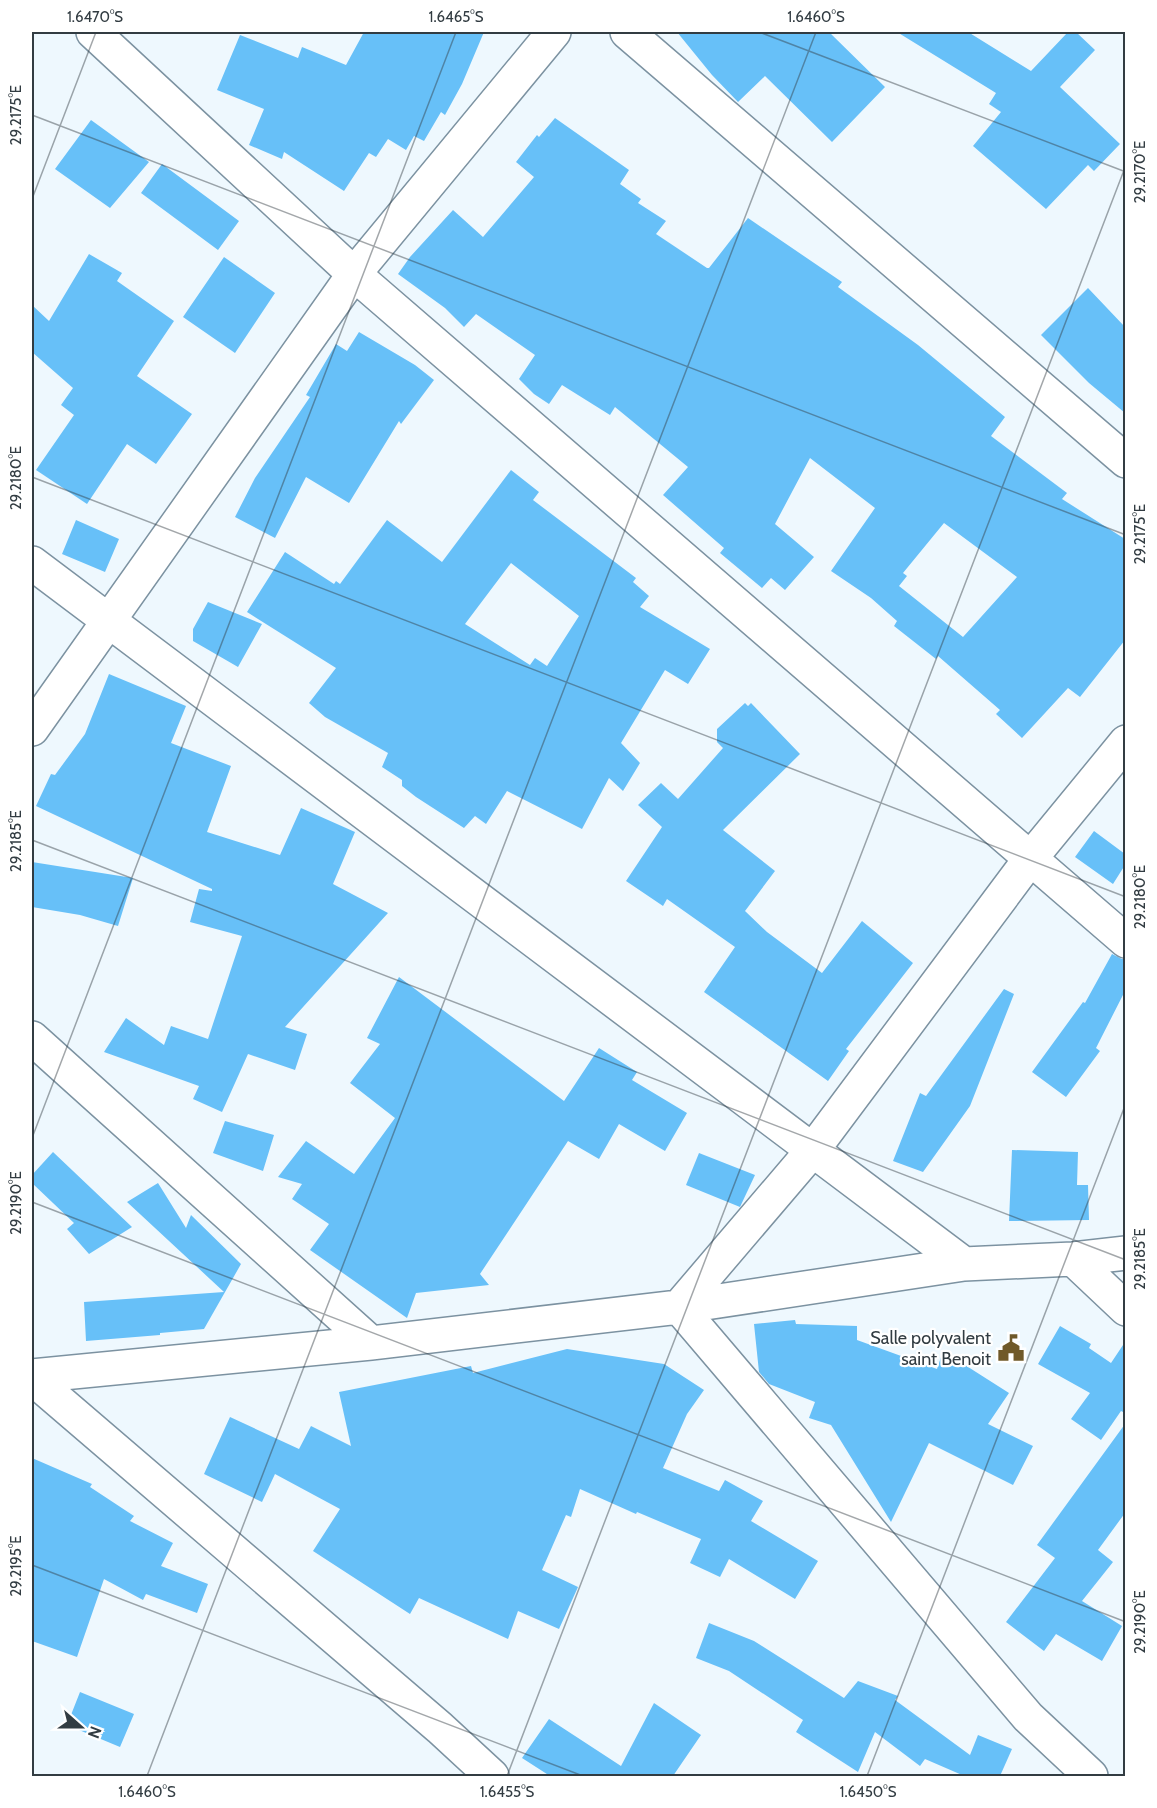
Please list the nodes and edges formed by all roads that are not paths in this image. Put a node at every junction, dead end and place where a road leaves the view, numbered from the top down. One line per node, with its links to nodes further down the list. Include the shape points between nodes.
1 (93, 32): 4 (street)
2 (554, 32): 4 (street)
3 (627, 32): 5 (street)
4 (354, 274): 7 (street); 10 (street)
5 (1125, 461)
6 (32, 563): 7 (street)
7 (108, 620): 8 (street); 13 (street)
8 (32, 729)
9 (1125, 742): 10 (street)
10 (1030, 859): 11 (street); 13 (street)
11 (1125, 942)
12 (32, 1038): 19 (street)
13 (812, 1151): 16 (street); 17 (street)
14 (1125, 1253): 15 (street)
15 (1073, 1259): 16 (street); 18 (street)
16 (964, 1264): 17 (street)
17 (679, 1307): 19 (street); 22 (street, via 1028,1717)
18 (1125, 1309)
19 (371, 1343): 20 (street)
20 (32, 1377): 21 (street)
21 (492, 1776)
22 (1091, 1776)

